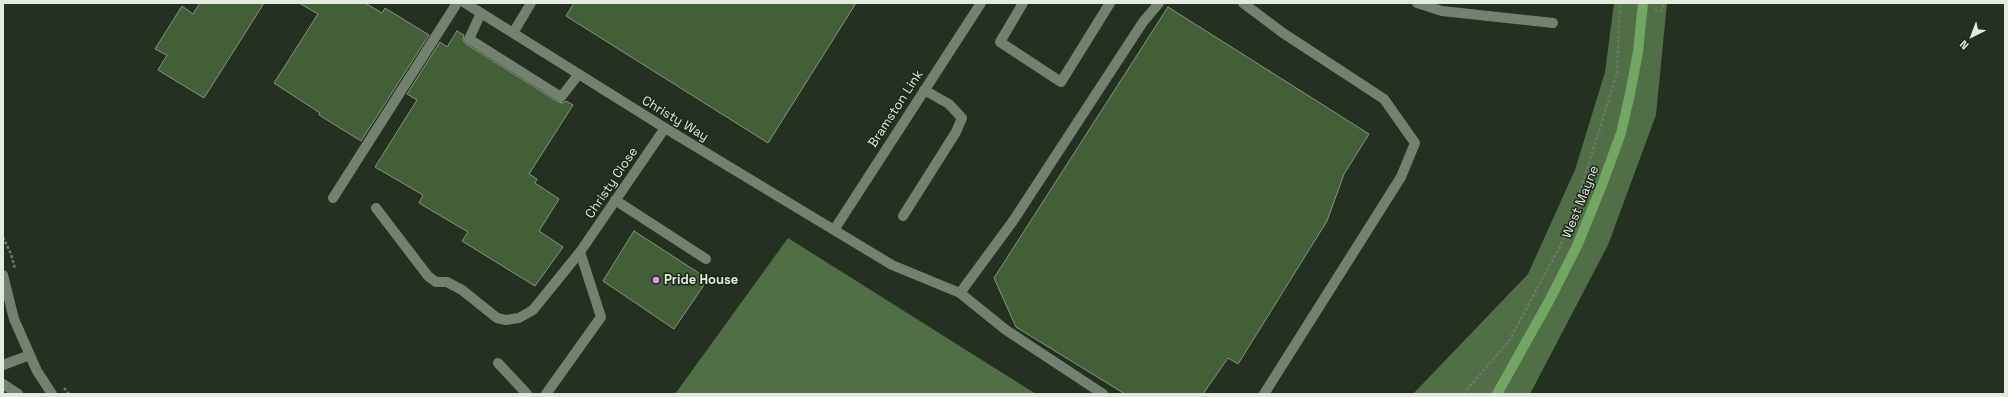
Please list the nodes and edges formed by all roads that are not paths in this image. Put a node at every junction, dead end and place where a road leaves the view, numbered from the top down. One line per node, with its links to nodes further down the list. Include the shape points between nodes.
1 (456, 3): 17 (street)
2 (465, 3): 11 (street, Christy Way)
3 (531, 3): 13 (street)
4 (981, 3): 15 (street, Bramston Link)
5 (1023, 3): 6 (street, via 1000,42 1061,82)
6 (1110, 3)
7 (1159, 3): 25 (street, via 1143,22 1013,221)
8 (1244, 3): 35 (street, via 1282,32 1384,98 1415,143 1400,177)
9 (1417, 3): 12 (street, via 1442,11)
10 (1643, 3): 36 (main road, West Mayne, via 1630,94 1621,133 1602,185 1553,295)
11 (481, 13): 13 (street, Christy Way); 14 (street, via 468,40 560,97)
12 (1553, 23)
13 (513, 33): 14 (street, Christy Way)
14 (579, 74): 16 (street, Christy Way)
15 (924, 90): 20 (street, via 949,104 962,118 956,132); 21 (street, Bramston Link)
16 (664, 128): 18 (street, Christy Close); 21 (street, Christy Way)
17 (333, 198)
18 (615, 200): 22 (street, Christy Close); 23 (street)
19 (376, 208): 22 (street, Christy Close, via 428,276 436,282 447,282 462,290 497,318 506,320 519,318 533,310)
20 (903, 216)
21 (834, 230): 25 (street, Christy Way, via 892,265)
22 (580, 252): 33 (street, via 601,317)
23 (706, 259)
24 (3, 275): 26 (street, via 14,319)
25 (960, 293): 34 (street, Christy Way, via 1006,330)
26 (30, 355): 28 (street); 31 (street)
27 (498, 363): 32 (street)
28 (3, 365)
29 (3, 384): 30 (street)
30 (18, 394)
31 (52, 394)
32 (528, 394)
33 (546, 394)
34 (1103, 394)
35 (1264, 394)
36 (1497, 394)

